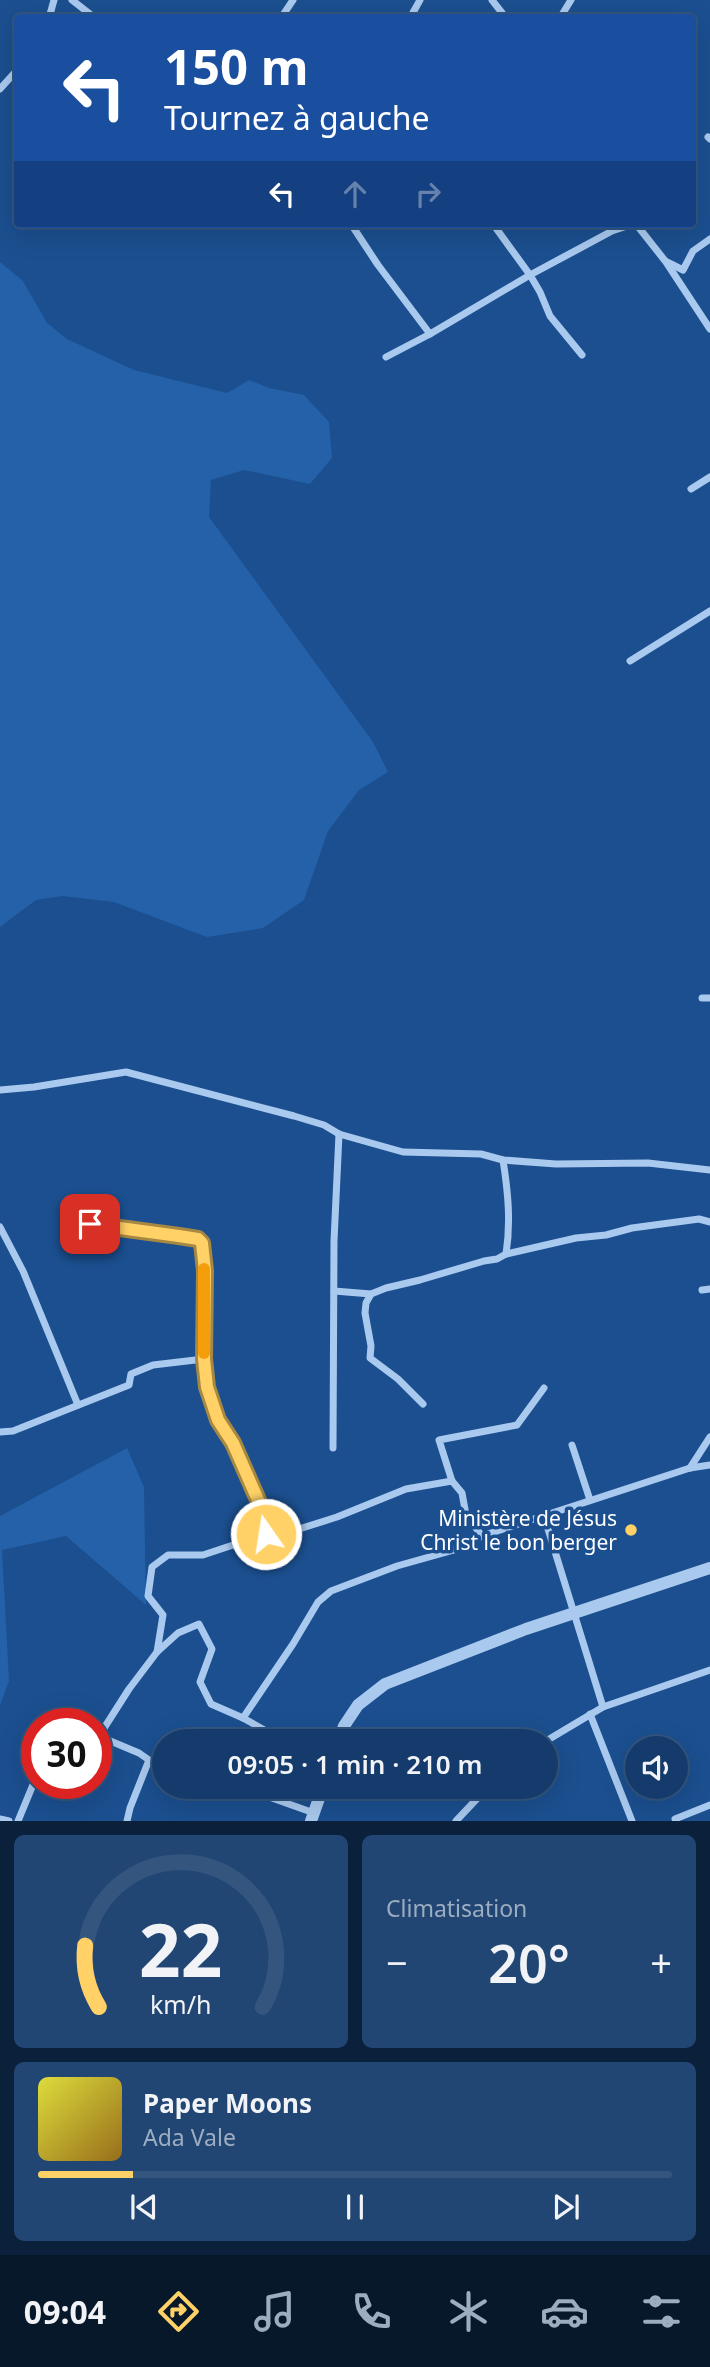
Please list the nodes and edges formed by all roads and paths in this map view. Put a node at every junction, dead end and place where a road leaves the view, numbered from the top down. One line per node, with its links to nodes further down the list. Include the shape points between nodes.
1 (72, 0): 3 (street)
2 (492, 0): 4 (street)
3 (90, 14)
4 (503, 14)
5 (14, 73): 6 (street)
6 (0, 89)
7 (354, 228): 15 (street)
8 (496, 228): 13 (street)
9 (623, 228): 13 (street)
10 (637, 228): 12 (street)
11 (710, 239): 12 (street, via 693,251 683,270)
12 (666, 262): 14 (street)
13 (530, 275): 15 (street); 16 (street, via 550,316)
14 (710, 329)
15 (430, 334): 17 (street)
16 (582, 355)
17 (386, 356)
18 (710, 477): 19 (street)
19 (691, 489)
20 (710, 611): 21 (street)
21 (630, 661)
22 (0, 1090): 23 (street, via 126,1072 324,1125)
23 (339, 1134): 24 (street, via 403,1152 481,1154); 30 (street)
24 (503, 1160): 25 (street, via 648,1163); 29 (street, via 509,1199)
25 (710, 1170)
26 (710, 1222): 29 (street, via 699,1219 632,1228)
27 (90, 1224): 32 (street, via 202,1243)
28 (0, 1227): 35 (street)
29 (506, 1254): 31 (street)
30 (334, 1291): 31 (street); 39 (street)
31 (371, 1294): 34 (street, via 365,1313 369,1358)
32 (204, 1359): 35 (street, via 153,1365 131,1374 129,1385); 45 (street, via 218,1420 258,1500)
33 (544, 1388): 42 (street, via 517,1426 439,1440)
34 (423, 1404)
35 (78, 1405): 36 (street)
36 (0, 1432)
37 (710, 1437): 41 (street)
38 (572, 1445): 43 (street)
39 (333, 1448)
40 (710, 1465): 41 (street)
41 (690, 1468): 43 (street)
42 (452, 1481): 45 (street, via 406,1489 296,1530); 46 (street, via 462,1493 466,1515)
43 (590, 1500): 44 (street)
44 (544, 1516): 46 (street); 48 (street)
45 (266, 1534): 49 (street, via 203,1555 168,1555 152,1567 148,1596 163,1615)
46 (482, 1536): 54 (street, via 454,1550 331,1591 318,1602)
47 (710, 1568): 48 (street)
48 (574, 1612): 51 (street); 56 (street, via 385,1684 358,1705)
49 (157, 1652): 52 (street); 54 (street, via 178,1633 199,1624 212,1649 200,1682 211,1704)
50 (710, 1670): 51 (street)
51 (603, 1707): 53 (street)
52 (112, 1713)
53 (590, 1714): 57 (street); 73 (street)
54 (243, 1718): 55 (street)
55 (263, 1729)
56 (343, 1729)
57 (558, 1734)
58 (112, 1741): 59 (street)
59 (149, 1760): 60 (street); 71 (street)
60 (152, 1761)
61 (27, 1799): 70 (street)
62 (270, 1799): 66 (street)
63 (319, 1799): 66 (street)
64 (477, 1799): 72 (street)
65 (710, 1805): 68 (street)
66 (313, 1817)
67 (0, 1819): 69 (street)
68 (675, 1819)
69 (9, 1821)
70 (18, 1821)
71 (127, 1821)
72 (456, 1821)
73 (632, 1821)

